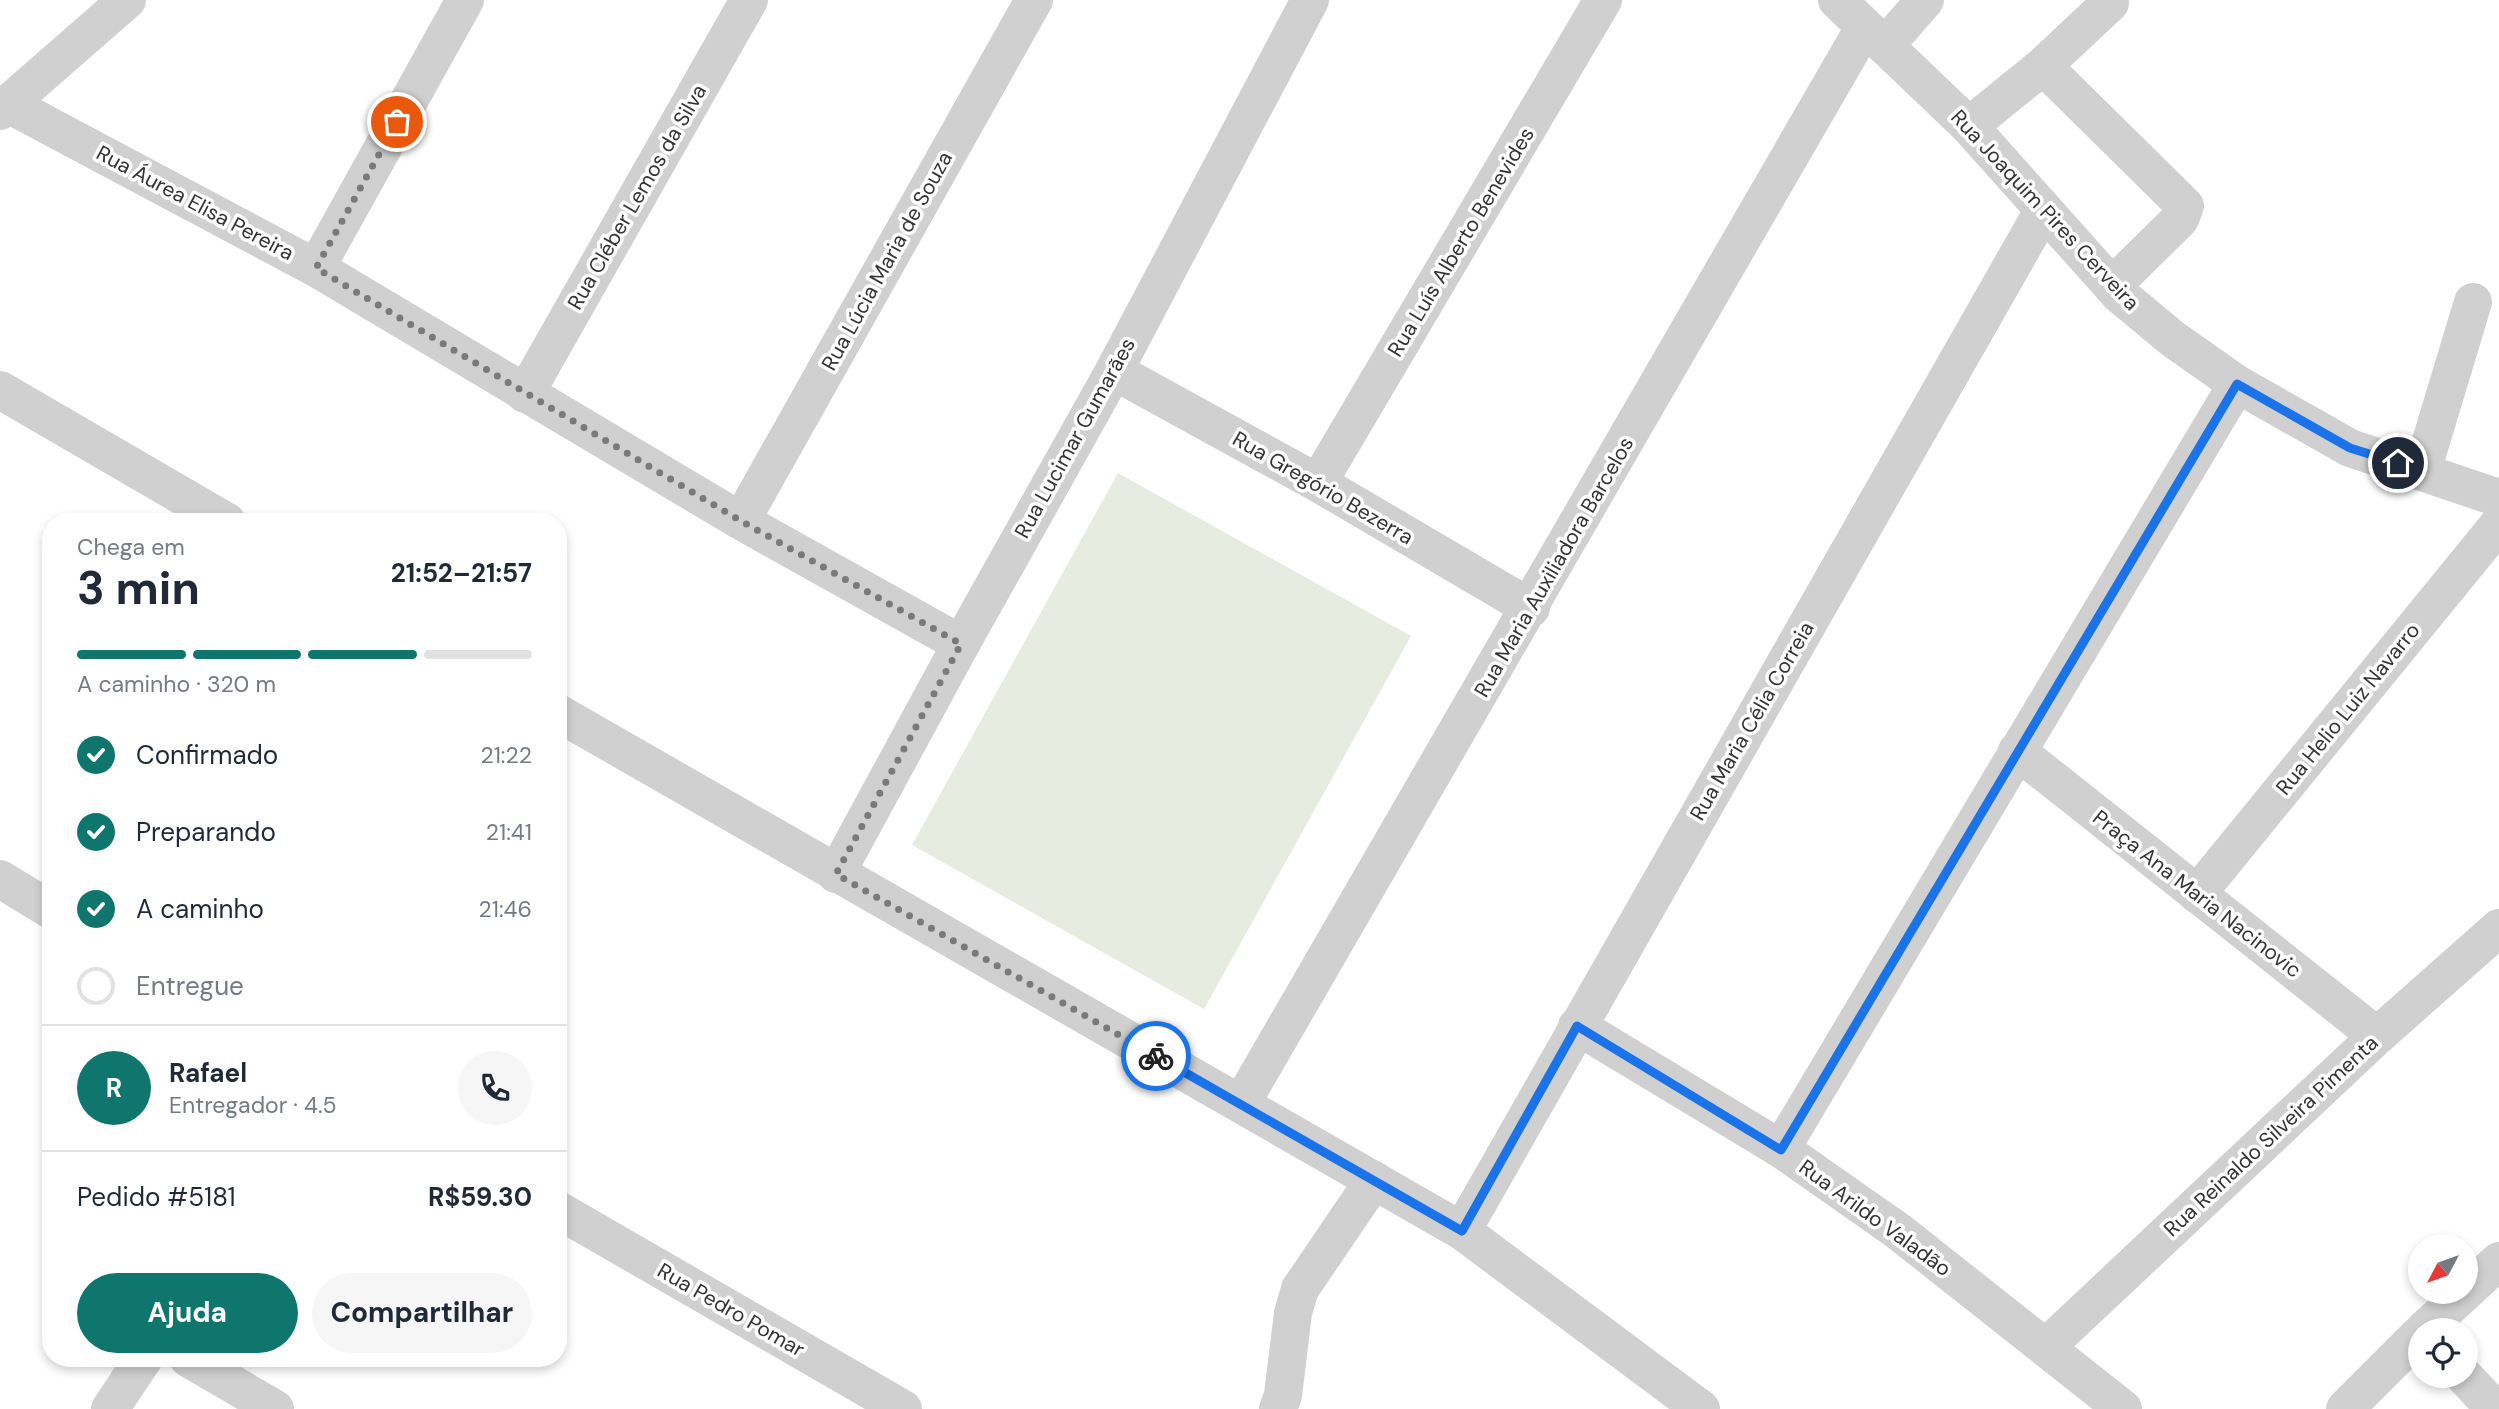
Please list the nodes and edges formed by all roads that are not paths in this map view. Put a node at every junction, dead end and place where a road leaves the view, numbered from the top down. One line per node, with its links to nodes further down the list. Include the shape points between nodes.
1 (127, 0): 12 (street)
2 (465, 0): 15 (street)
3 (749, 0): 21 (street, Rua Cléber Lemos da Silva)
4 (1034, 0): 26 (street, Rua Lúcia Maria de Souza)
5 (1310, 0): 18 (street, Rua Lucimar Gumarães)
6 (1603, 0): 23 (street, Rua Luís Alberto Benevides)
7 (1836, 0): 10 (street, Rua Joaquim Pires Cerveira)
8 (1925, 0): 10 (street, Rua Maria Auxiliadora Barcelos)
9 (2110, 3): 11 (street)
10 (1875, 37): 13 (street, Rua Joaquim Pires Cerveira); 28 (street, Rua Maria Auxiliadora Barcelos)
11 (2043, 66): 13 (street); 16 (street, via 2185,205 2179,219)
12 (4, 107): 15 (street, Rua Áurea Elisa Pereira)
13 (1969, 126): 14 (street, Rua Joaquim Pires Cerveira)
14 (2043, 211): 16 (street, Rua Joaquim Pires Cerveira); 37 (street, Rua Maria Célia Correia)
15 (316, 268): 21 (street, Rua Áurea Elisa Pereira)
16 (2112, 286): 19 (street, Rua Joaquim Pires Cerveira, via 2173,339)
17 (2473, 302): 22 (street)
18 (1114, 371): 23 (street, Rua Gregório Bezerra); 29 (street, Rua Lucimar Gumarães)
19 (2237, 384): 22 (street, Rua Joaquim Pires Cerveira, via 2350,448); 31 (street)
20 (0, 390): 25 (street)
21 (525, 394): 26 (street, Rua Áurea Elisa Pereira)
22 (2422, 471): 24 (street, Rua Joaquim Pires Cerveira)
23 (1318, 483): 28 (street, Rua Gregório Bezerra)
24 (2499, 498)
25 (212, 513)
26 (741, 521): 29 (street, Rua Áurea Elisa Pereira)
27 (2499, 524): 34 (street, Rua Helio Luiz Navarro)
28 (1531, 608): 39 (street, Rua Maria Auxiliadora Barcelos)
29 (961, 644): 32 (street, Rua Lucimar Gumarães)
30 (567, 718): 32 (street)
31 (2017, 751): 34 (street, Praça Ana Maria Nacinovic); 40 (street)
32 (836, 874): 39 (street)
33 (0, 879): 35 (street)
34 (2197, 894): 38 (street, Praça Ana Maria Nacinovic)
35 (42, 904)
36 (2499, 928): 38 (street, Rua Reinaldo Silveira Pimenta)
37 (1577, 1026): 40 (street, Rua Arildo Valadão); 43 (street, Rua Maria Célia Correia)
38 (2378, 1036): 47 (street, Rua Reinaldo Silveira Pimenta)
39 (1241, 1104): 41 (street)
40 (1781, 1150): 47 (street, Rua Arildo Valadão, via 1898,1231)
41 (1374, 1180): 43 (street); 54 (street, via 1300,1289)
42 (567, 1215): 53 (street, Rua Pedro Pomar)
43 (1462, 1231): 55 (street)
44 (2499, 1261): 45 (street)
45 (2437, 1318)
46 (2408, 1346): 57 (street)
47 (2046, 1347): 56 (street, Rua Arildo Valadão)
48 (138, 1367): 51 (street)
49 (203, 1367): 52 (street)
50 (2475, 1388): 58 (street)
51 (110, 1409)
52 (275, 1409)
53 (903, 1409)
54 (1278, 1409)
55 (1702, 1409)
56 (2123, 1409)
57 (2345, 1409)
58 (2495, 1409)

